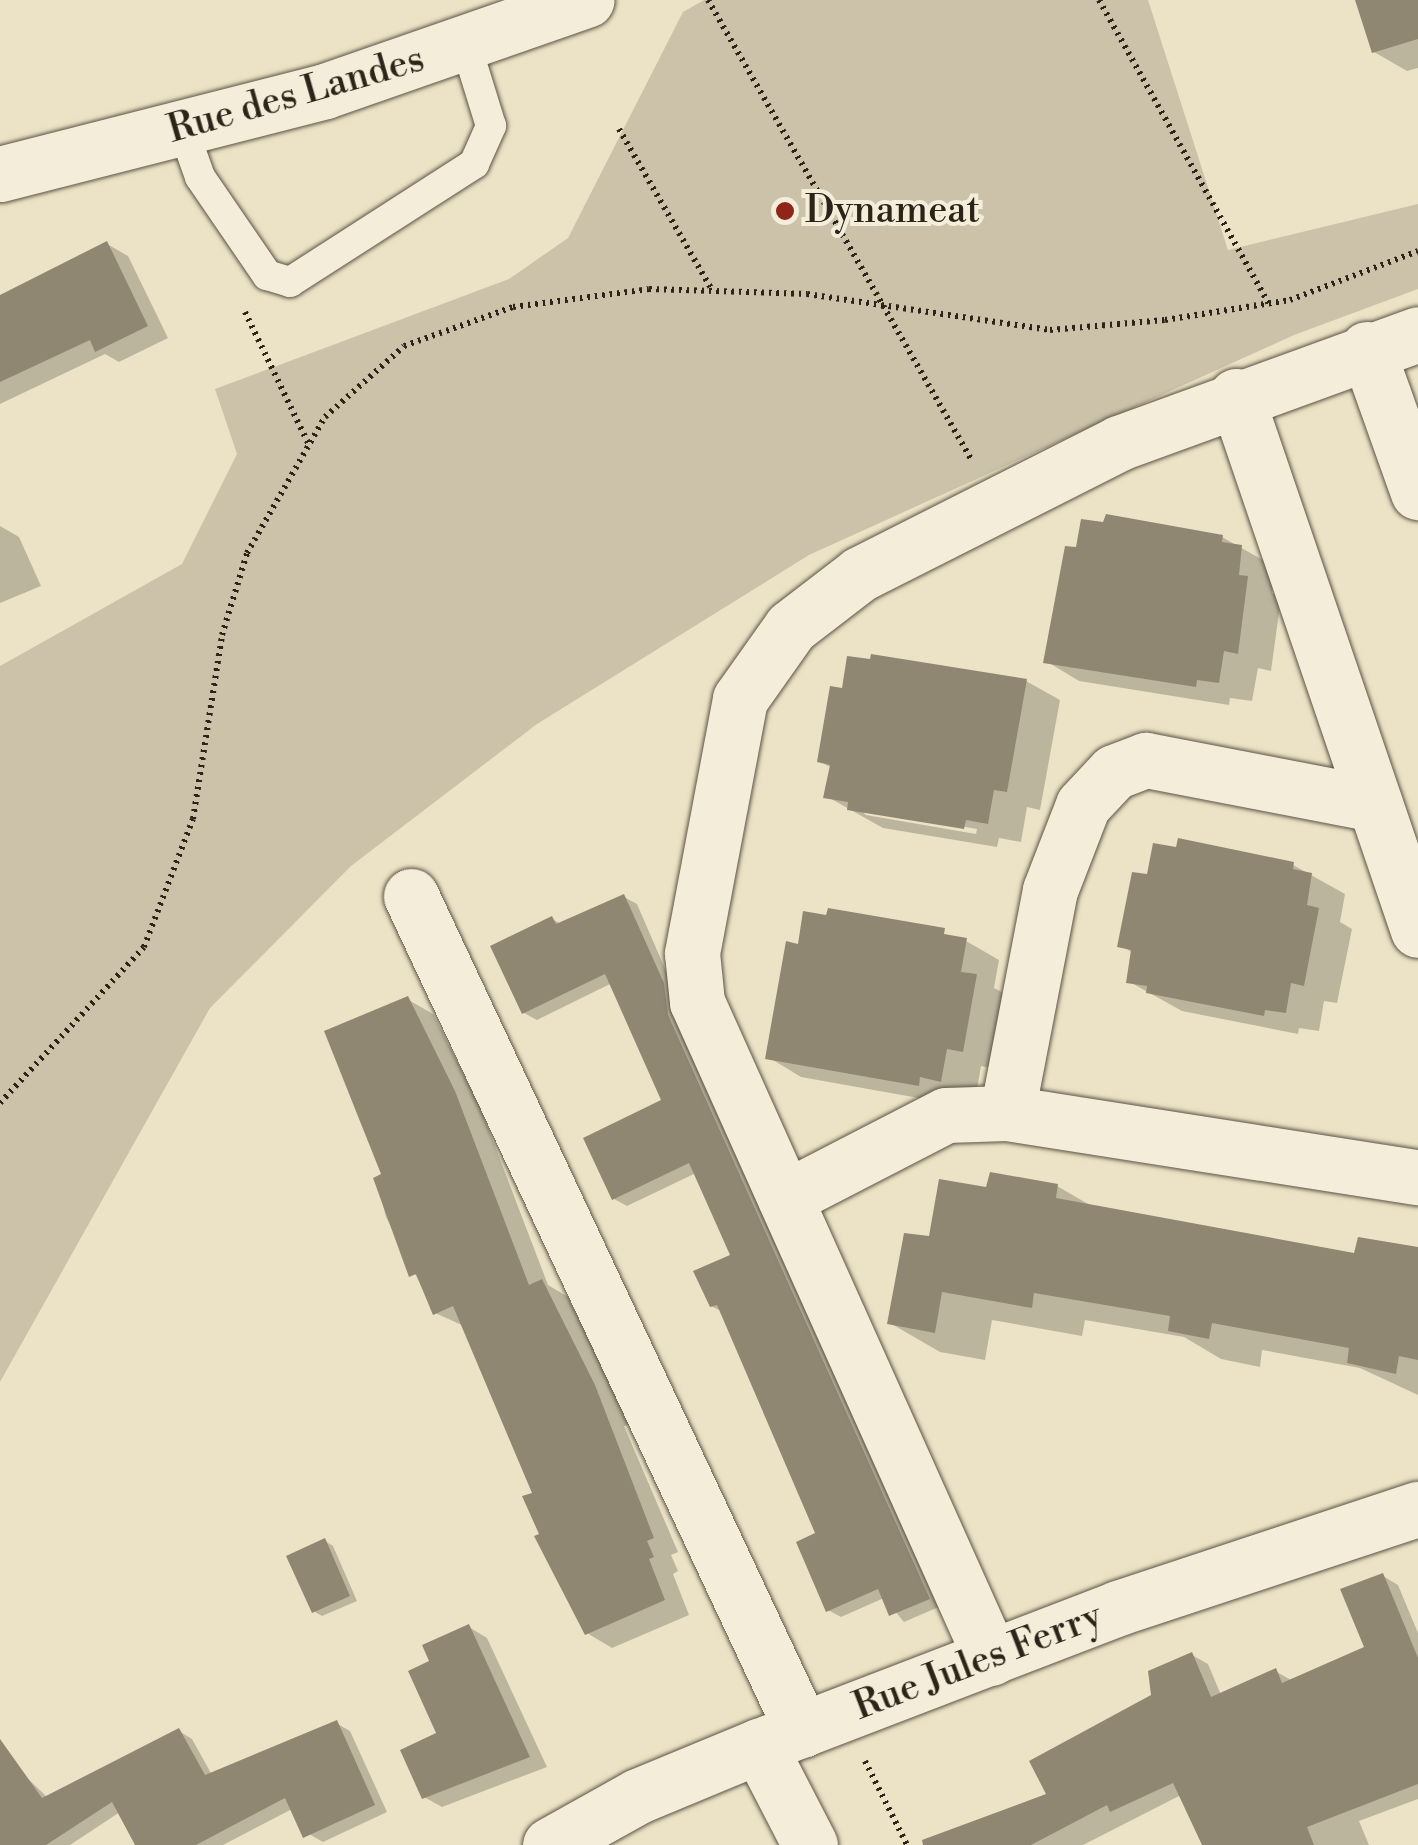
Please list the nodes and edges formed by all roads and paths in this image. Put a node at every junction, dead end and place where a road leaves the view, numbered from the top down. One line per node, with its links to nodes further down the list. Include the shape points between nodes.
1 (587, 0): 4 (street, Rue des Landes)
2 (708, 0): 11 (path)
3 (1100, 0): 10 (path)
4 (466, 45): 5 (street, Rue des Landes); 5 (lane, via 492,126 474,164 290,282 266,275 200,177)
5 (183, 129): 7 (street, Rue des Landes)
6 (619, 130): 9 (path)
7 (0, 174)
8 (1418, 252): 10 (path)
9 (713, 292): 11 (path, via 807,294); 19 (path, via 649,289 512,307 404,346 325,417 247,552 222,635 194,819 160,917 144,947 88,1014)
10 (1269, 304): 11 (path, via 1050,330)
11 (885, 308): 14 (path)
12 (1393, 341): 13 (street); 15 (street)
13 (1236, 396): 16 (street); 22 (street, via 1119,443 860,574 791,627 746,688 692,952 698,1002)
14 (979, 473)
15 (1418, 492)
16 (1375, 804): 18 (street); 20 (street, via 1146,760 1114,772 1083,805 1050,890)
17 (412, 896): 25 (street)
18 (1418, 930)
19 (0, 1104)
20 (1007, 1113): 21 (street); 22 (street, via 946,1115)
21 (1418, 1177)
22 (785, 1198): 24 (street)
23 (1418, 1509): 24 (street, Rue Jules Ferry, via 1118,1608)
24 (991, 1658): 25 (street, Rue Jules Ferry)
25 (802, 1730): 26 (street, Rue Jules Ferry, via 638,1796); 27 (street); 28 (path)
26 (550, 1845)
27 (810, 1845)
28 (906, 1845)

